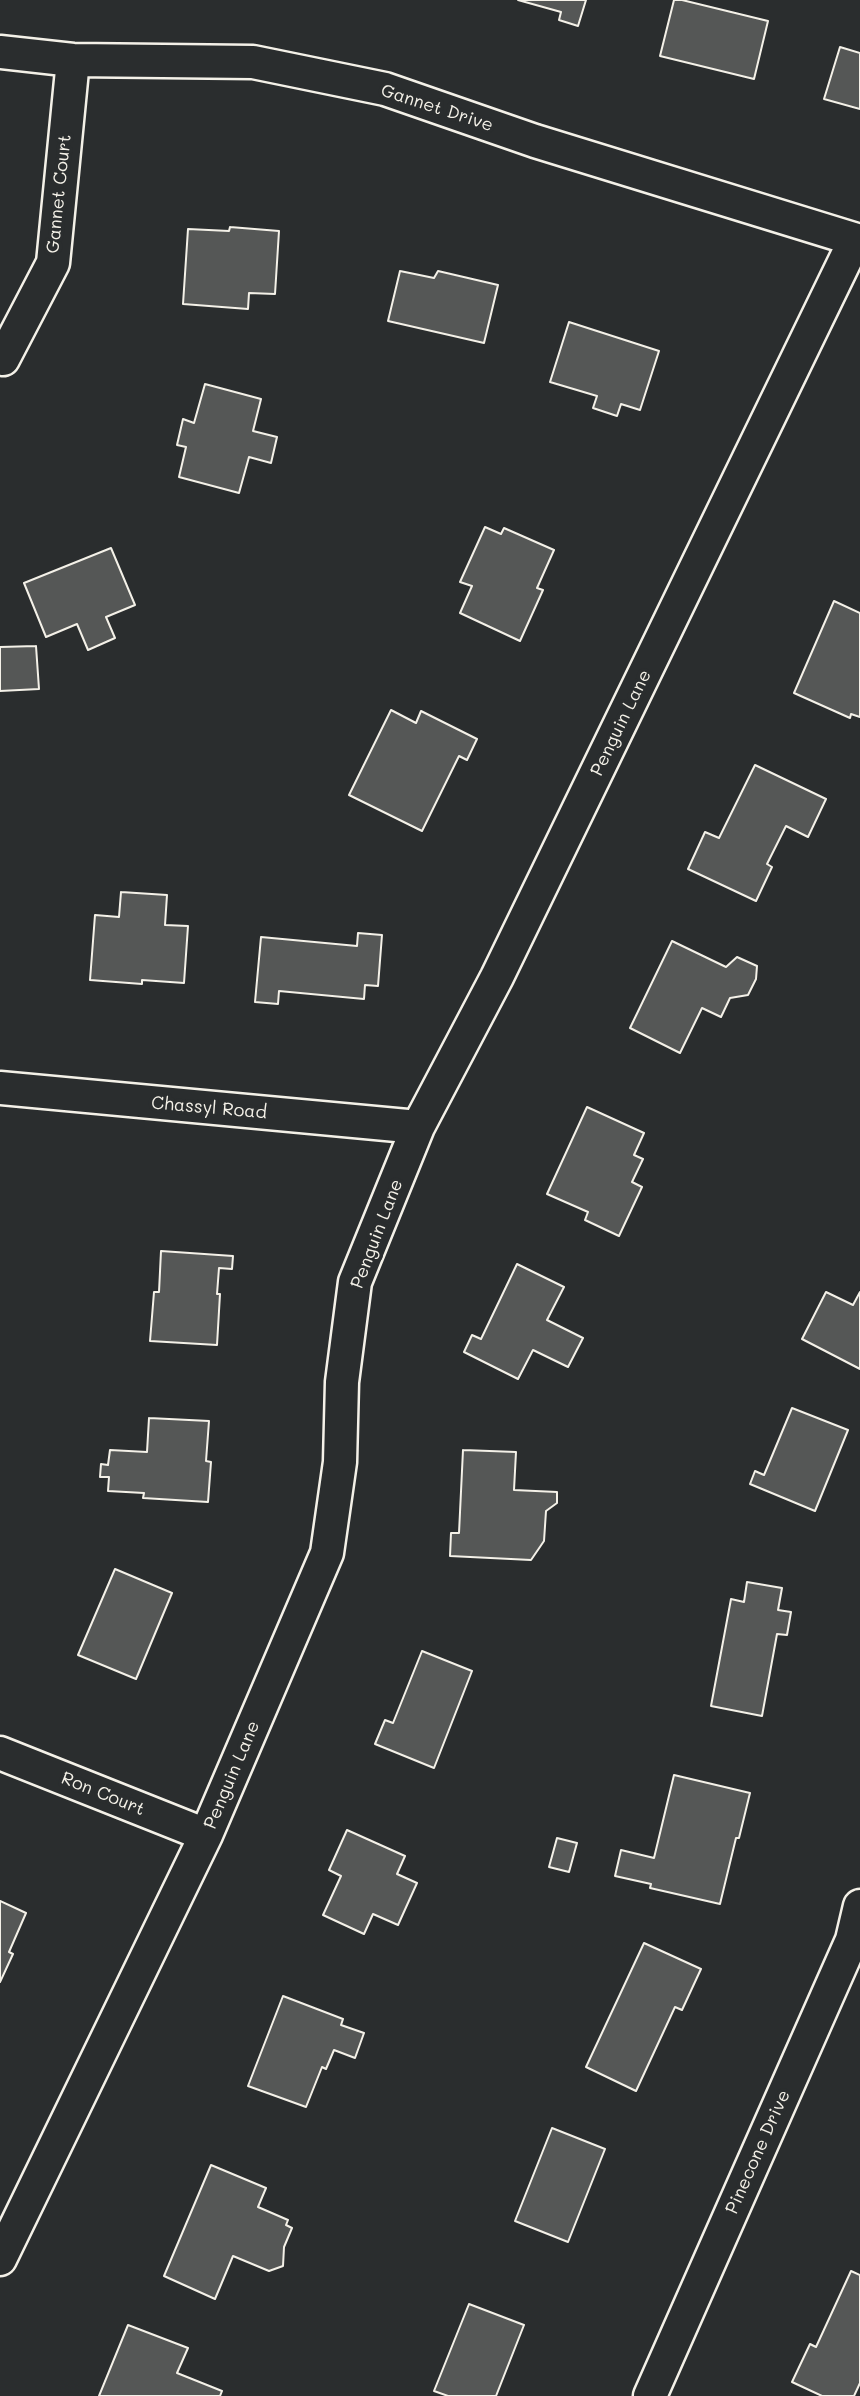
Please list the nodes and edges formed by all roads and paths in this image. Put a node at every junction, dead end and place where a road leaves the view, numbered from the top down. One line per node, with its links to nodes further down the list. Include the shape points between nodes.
1 (0, 52): 2 (street, Gannet Drive)
2 (73, 60): 3 (street, Gannet Drive, via 253,62 385,89 535,141); 4 (street, Gannet Court, via 52,263)
3 (858, 240): 6 (street, Penguin Lane, via 497,976)
4 (3, 359)
5 (0, 1088): 6 (street, Chassyl Road)
6 (418, 1127): 8 (street, Penguin Lane, via 355,1282 342,1382 340,1462 327,1553)
7 (0, 1753): 8 (street, Ron Court)
8 (206, 1835): 10 (street, Penguin Lane)
9 (860, 1906): 11 (street, Pinecone Drive, via 852,1940)
10 (0, 2259)
11 (650, 2396)

